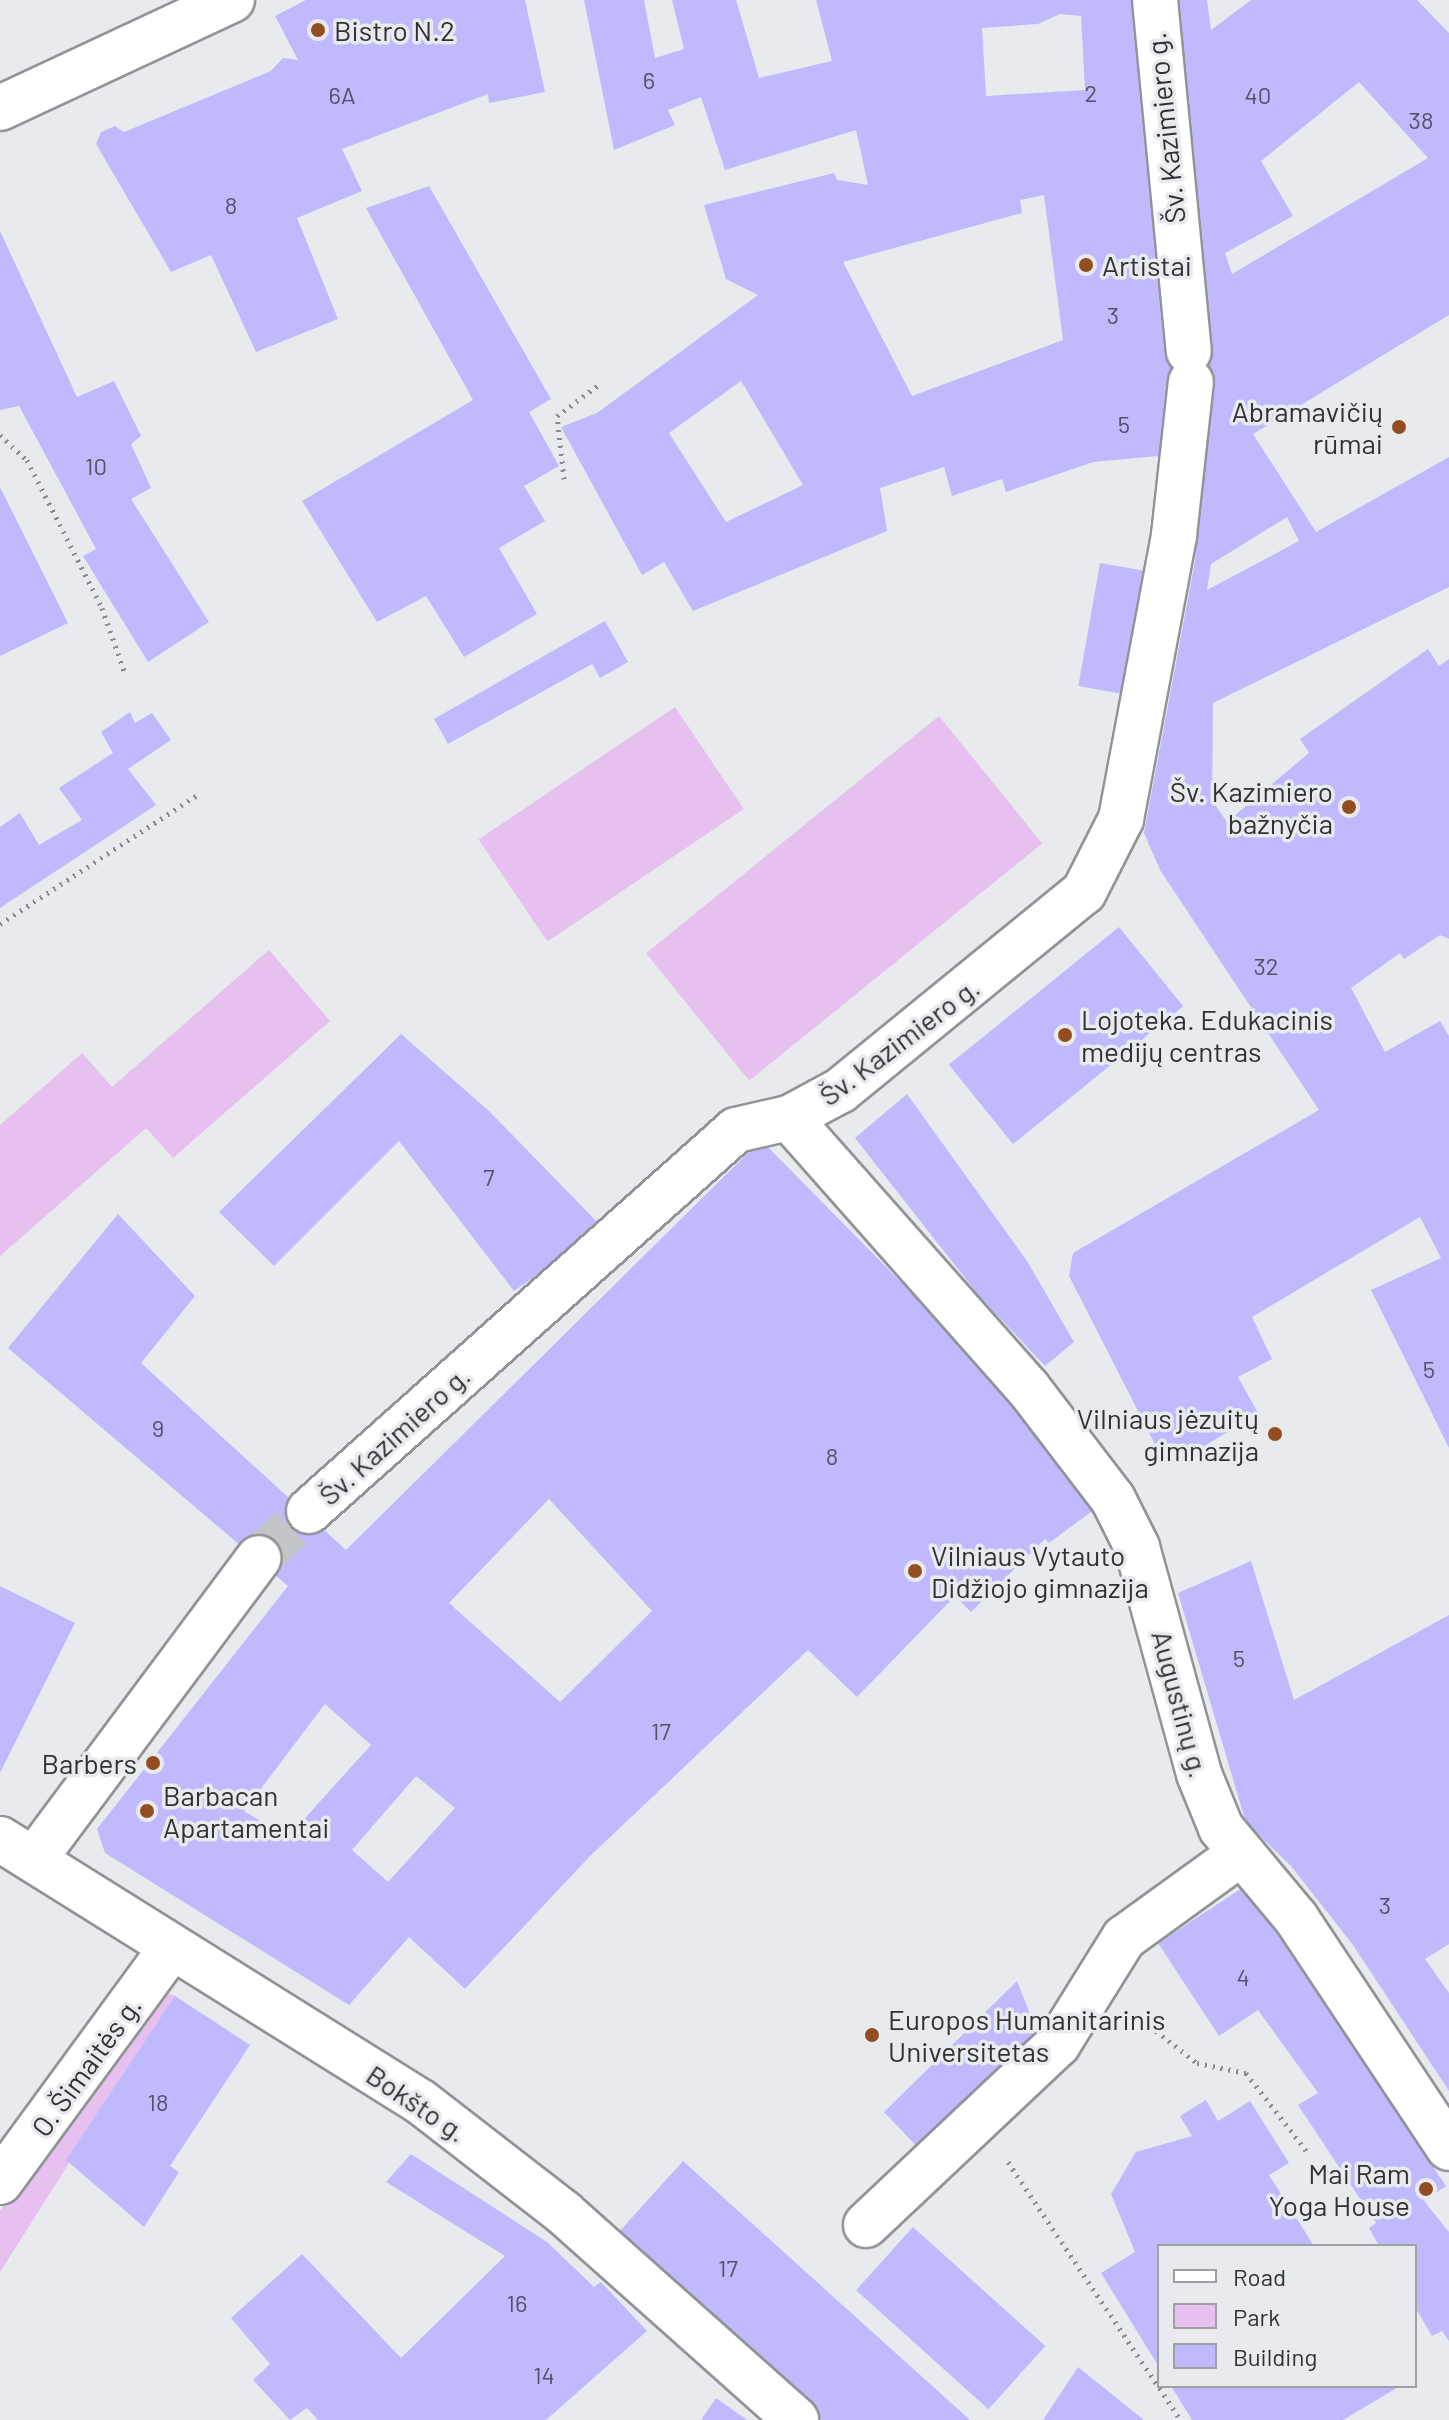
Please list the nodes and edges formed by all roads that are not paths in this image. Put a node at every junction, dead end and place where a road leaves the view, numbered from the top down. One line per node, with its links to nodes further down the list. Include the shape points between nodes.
1 (232, 0): 3 (street)
2 (1155, 0): 4 (street, Šv. Kazimiero g., via 1190,367 1174,535 1121,819 1084,892 1040,934 841,1090)
3 (0, 108)
4 (789, 1118): 5 (street, Šv. Kazimiero g., via 736,1130); 8 (street, Augustinų g., via 1028,1388 1113,1499 1137,1547 1207,1801)
5 (309, 1511)
6 (259, 1558): 7 (street)
7 (17, 1848): 9 (street, Bokšto g.)
8 (1240, 1854): 10 (street, Augustinų g., via 1296,1918); 12 (street, via 1124,1938 1058,2044)
9 (171, 1948): 11 (street, O. Šimaitės g.); 13 (street, Bokšto g., via 484,2148)
10 (1449, 2148)
11 (0, 2182)
12 (866, 2225)
13 (796, 2420)

